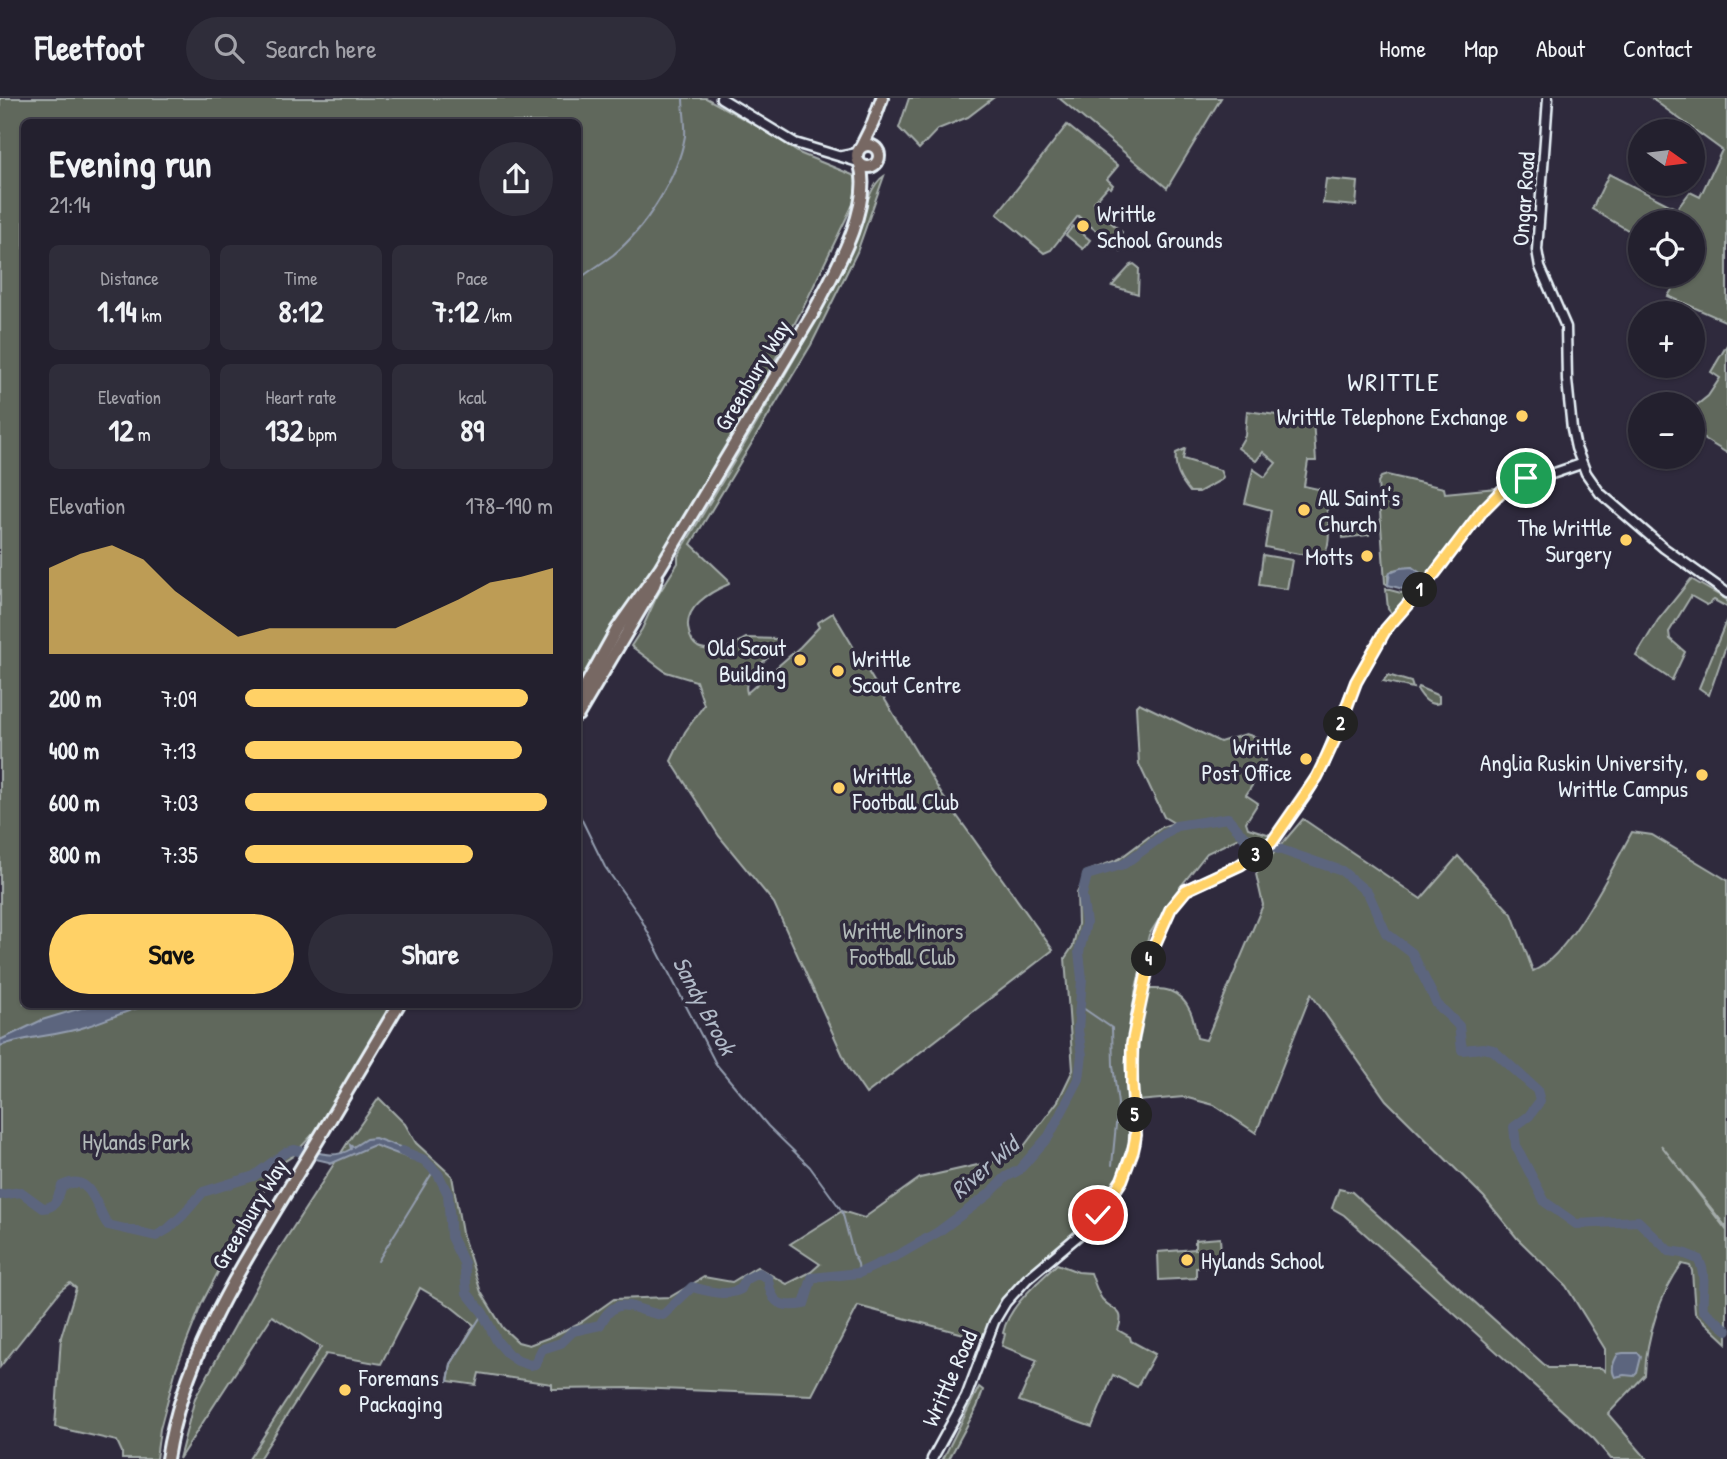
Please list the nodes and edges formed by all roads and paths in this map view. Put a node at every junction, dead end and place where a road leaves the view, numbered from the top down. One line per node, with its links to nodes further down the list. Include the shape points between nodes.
1 (721, 98): 6 (street, via 795,143 839,156)
2 (882, 98): 4 (highway)
3 (1548, 98): 9 (street, Ongar Road, via 1537,250 1542,274 1566,327 1567,380)
4 (873, 123): 5 (highway); 6 (highway)
5 (874, 146): 6 (highway, via 867,145); 7 (highway, via 880,155)
6 (859, 156): 7 (highway, via 867,168); 8 (highway, Greenbury Way)
7 (877, 164): 8 (highway, Greenbury Way)
8 (862, 195): 10 (highway, Greenbury Way, via 847,243 812,315)
9 (1581, 464): 11 (street, via 1600,493 1664,548); 16 (street, Writtle Road, via 1543,477 1519,479 1483,510 1392,622 1353,688 1317,777 1272,842 1240,865 1186,890 1171,908 1151,953 1136,1018 1131,1064 1135,1143 1122,1180 1094,1220 1027,1279 999,1312 966,1397)
10 (660, 568): 12 (highway, Greenbury Way, via 617,629); 13 (highway, Greenbury Way, via 647,599)
11 (1727, 593)
12 (581, 694)
13 (581, 710)
14 (397, 1008): 15 (highway, Greenbury Way, via 208,1328 182,1394)
15 (167, 1459)
16 (932, 1459)

